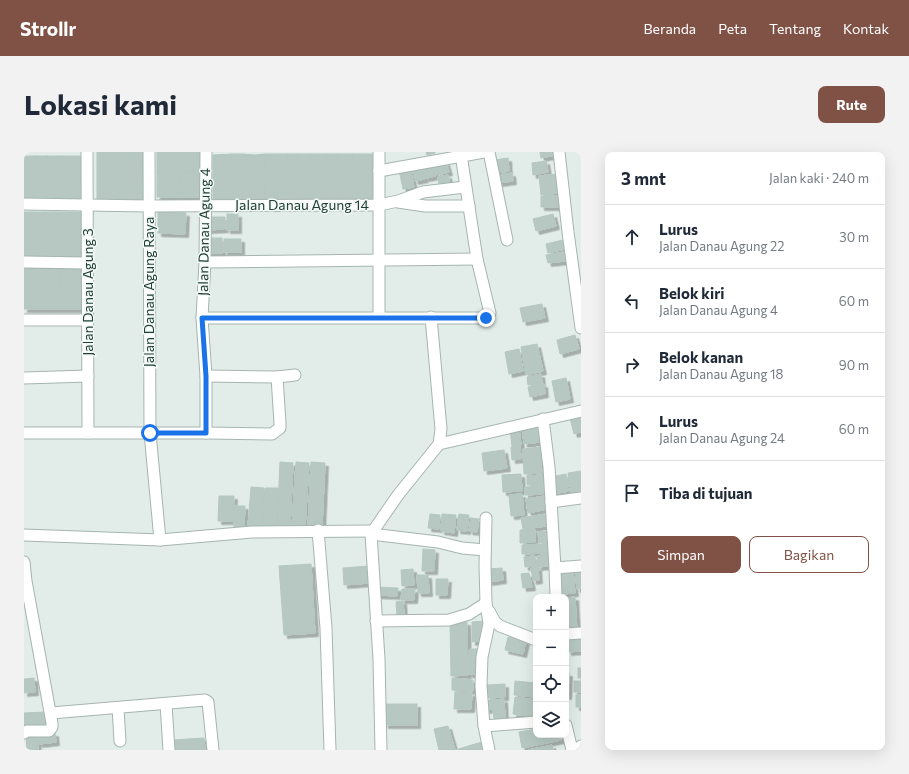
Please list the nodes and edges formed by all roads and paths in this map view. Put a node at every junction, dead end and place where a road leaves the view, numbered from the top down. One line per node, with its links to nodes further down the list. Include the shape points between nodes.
1 (87, 152): 14 (street, Jalan Danau Agung 3)
2 (149, 152): 15 (street, Jalan Danau Agung Raya)
3 (206, 152): 16 (street, Jalan Danau Agung 4)
4 (379, 152): 9 (street)
5 (484, 152): 9 (street)
6 (489, 152): 18 (street)
7 (559, 152): 29 (street)
8 (462, 161): 10 (street)
9 (379, 171): 13 (street)
10 (465, 187): 11 (street, Jalan Danau Agung 14, via 422,192); 17 (street)
11 (398, 202): 13 (street, Jalan Danau Agung 14); 17 (street, Jalan Danau Agung 14, via 425,206)
12 (24, 204): 14 (street, Jalan Danau Agung 14)
13 (379, 205): 16 (street, Jalan Danau Agung 14); 20 (street)
14 (87, 206): 15 (street, Jalan Danau Agung 14); 23 (street, Jalan Danau Agung 3)
15 (149, 206): 16 (street, Jalan Danau Agung 14); 39 (street, Jalan Danau Agung Raya)
16 (206, 206): 22 (street, Jalan Danau Agung 4)
17 (469, 206): 19 (street)
18 (507, 240)
19 (477, 259): 20 (street); 26 (street, via 489,316)
20 (379, 260): 22 (street); 24 (street)
21 (24, 262): 23 (street)
22 (205, 262): 25 (street, Jalan Danau Agung 4)
23 (88, 263): 28 (street, Jalan Danau Agung 3)
24 (379, 317): 25 (street); 26 (street)
25 (202, 318): 32 (street, Jalan Danau Agung 4)
26 (431, 318): 41 (street, via 441,429)
27 (24, 320): 28 (street)
28 (88, 320): 31 (street, Jalan Danau Agung 3)
29 (581, 328)
30 (295, 375): 33 (street)
31 (88, 376): 34 (street); 38 (street, Jalan Danau Agung 3)
32 (206, 376): 33 (street); 40 (street, Jalan Danau Agung 4)
33 (277, 377): 40 (street, via 280,428 277,431 272,434)
34 (24, 378)
35 (581, 411): 36 (street)
36 (543, 419): 41 (street); 43 (street)
37 (24, 433): 38 (street)
38 (88, 433): 39 (street)
39 (150, 433): 40 (street); 48 (street, Jalan Danau Agung Raya)
40 (206, 433)
41 (439, 444): 46 (street)
42 (581, 498): 43 (street)
43 (551, 502): 52 (street)
44 (486, 518): 49 (street)
45 (318, 530): 46 (street); 48 (street, via 252,532); 70 (street, via 326,628)
46 (372, 532): 49 (street); 55 (street)
47 (24, 535): 48 (street)
48 (160, 540)
49 (485, 550): 54 (street)
50 (24, 562): 61 (street)
51 (581, 566): 52 (street)
52 (555, 568): 53 (street)
53 (556, 594)
54 (486, 604): 55 (street, via 469,614 449,620); 58 (street, via 495,622 500,626); 63 (street, via 489,624 482,656 481,686)
55 (376, 621): 71 (street)
56 (581, 633): 57 (street)
57 (569, 634)
58 (533, 639)
59 (166, 704): 60 (street); 68 (street); 69 (street, via 207,701)
60 (118, 708): 61 (street); 66 (street)
61 (51, 713): 64 (street, via 52,726 49,731)
62 (533, 722): 63 (street)
63 (484, 726): 72 (street)
64 (24, 732)
65 (569, 738): 73 (street)
66 (120, 741)
67 (581, 746): 74 (street)
68 (169, 750)
69 (213, 750)
70 (330, 750)
71 (381, 750)
72 (489, 750)
73 (572, 750)
74 (576, 750)

